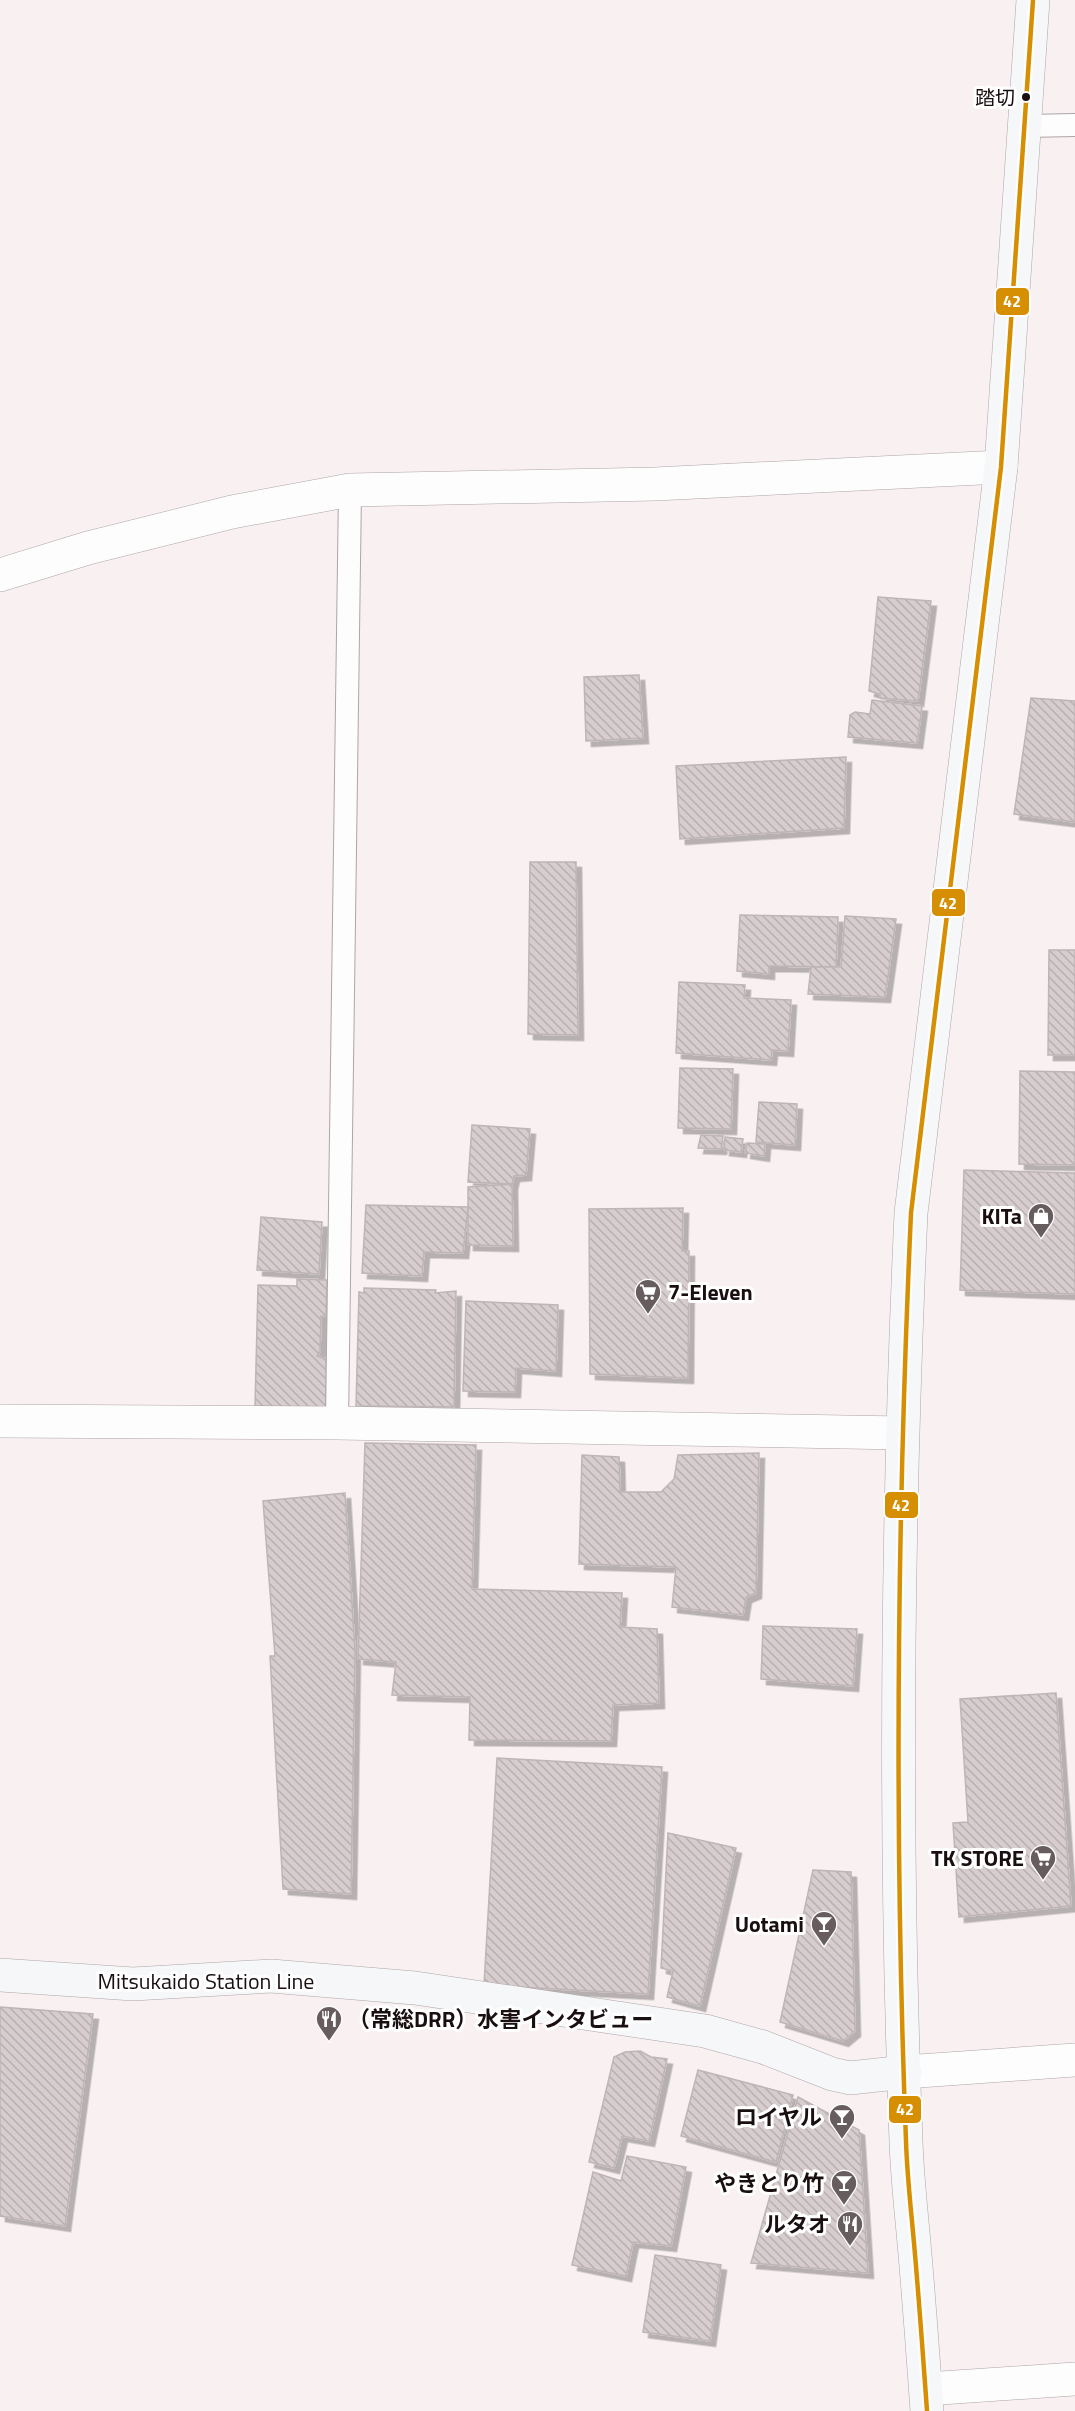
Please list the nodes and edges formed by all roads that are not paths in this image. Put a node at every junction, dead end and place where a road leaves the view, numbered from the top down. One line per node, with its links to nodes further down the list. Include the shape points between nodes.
1 (1033, 0): 3 (main road)
2 (1075, 125): 3 (lane)
3 (1026, 126): 4 (main road)
4 (1001, 467): 5 (street, via 655,484); 9 (main road, via 911,1213)
5 (350, 490): 6 (street, via 232,512); 8 (lane)
6 (0, 575)
7 (0, 1421): 8 (street)
8 (337, 1423): 9 (street)
9 (902, 1434): 12 (main road, via 897,1742)
10 (0, 1975): 12 (main road, Mitsukaido Station Line, via 133,1984 271,1976 415,1988 705,2031 850,2078)
11 (1075, 2060): 12 (street)
12 (905, 2072): 14 (main road, via 906,2143)
13 (1075, 2379): 14 (street)
14 (926, 2400)

